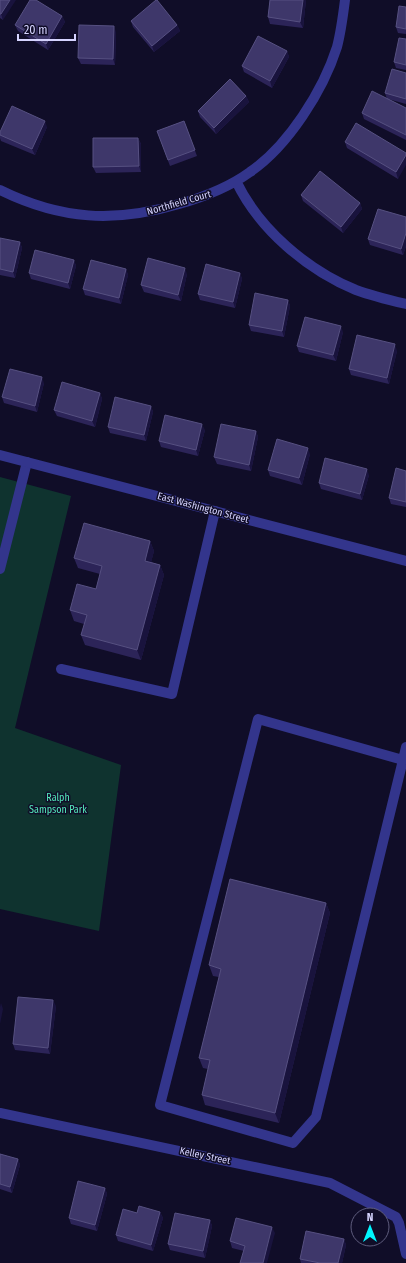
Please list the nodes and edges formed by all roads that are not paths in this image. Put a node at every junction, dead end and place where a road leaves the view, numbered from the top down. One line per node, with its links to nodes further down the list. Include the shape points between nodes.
1 (346, 0): 2 (street, Northfield Court, via 337,47 316,94 295,126 275,149 254,170)
2 (236, 181): 3 (street, Northfield Court, via 215,192 167,208 111,216 62,212 32,204); 4 (street, via 264,224 279,240 307,262 350,288)
3 (0, 190)
4 (406, 304)
5 (0, 455): 6 (street, East Washington Street)
6 (27, 462): 7 (street, East Washington Street); 9 (street)
7 (215, 511): 8 (street, East Washington Street); 10 (street, via 172,694)
8 (406, 561)
9 (0, 568)
10 (61, 669)
11 (406, 747): 12 (street)
12 (403, 760): 12 (street, via 316,1117 293,1143 160,1105 258,719)
13 (0, 1113): 14 (street, Kelley Street, via 330,1183 396,1217)
14 (406, 1254)

